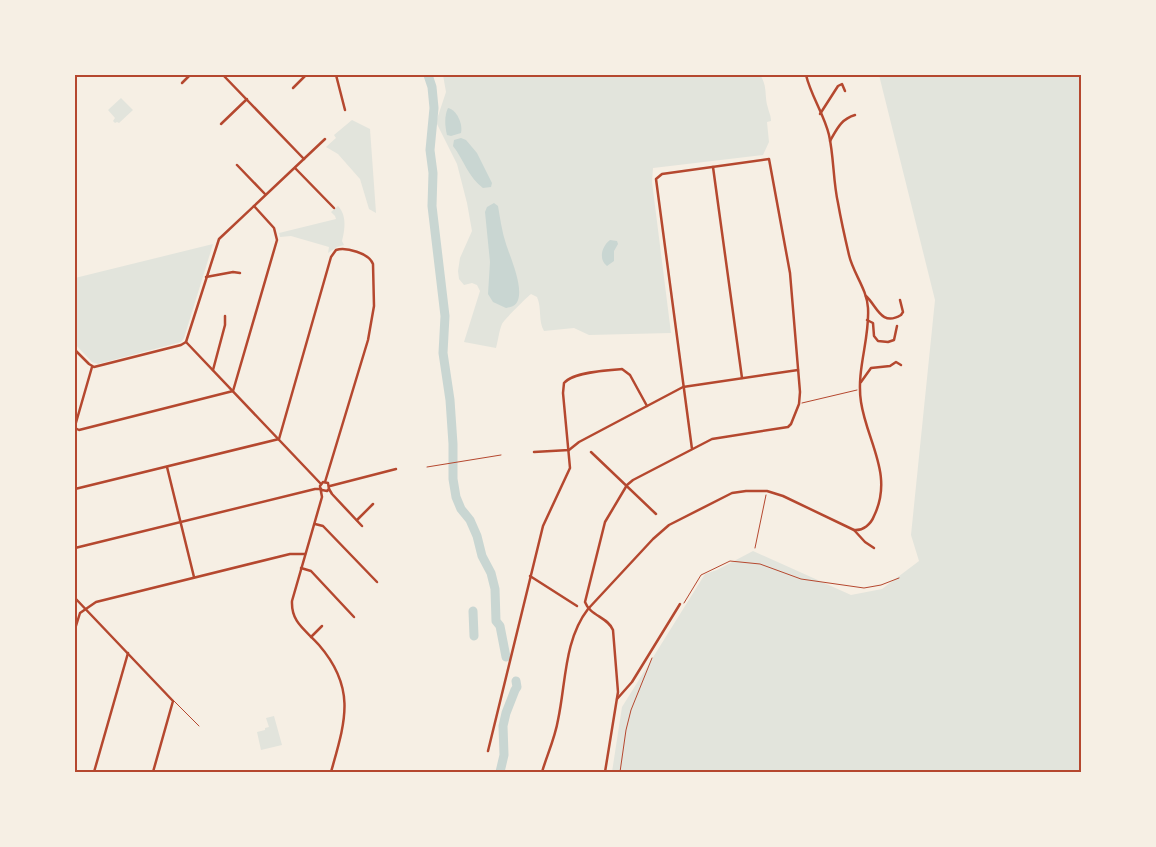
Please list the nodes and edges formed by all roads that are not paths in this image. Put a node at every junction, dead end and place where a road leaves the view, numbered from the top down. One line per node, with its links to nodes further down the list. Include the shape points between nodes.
1 (190, 75): 6 (street)
2 (306, 75): 7 (street)
3 (336, 75): 10 (street)
4 (806, 75): 11 (street)
5 (226, 76): 9 (street)
6 (182, 83)
7 (293, 88)
8 (846, 91): 11 (street, via 842,84 838,86)
9 (247, 99): 13 (street); 16 (street)
10 (345, 110)
11 (820, 114): 15 (street)
12 (855, 115): 15 (street, via 838,125)
13 (221, 124)
14 (325, 139): 16 (street)
15 (830, 142): 25 (street, via 849,255)
16 (304, 159): 18 (street)
17 (237, 165): 20 (street)
18 (295, 167): 20 (street); 22 (street)
19 (712, 167): 35 (street, via 769,159 790,273); 36 (street); 38 (street, via 662,174 656,179)
20 (266, 195): 21 (street)
21 (254, 206): 24 (street, via 219,239); 39 (street, via 274,228 277,240)
22 (334, 208)
23 (240, 273): 24 (street)
24 (206, 277): 30 (street)
25 (865, 295): 26 (street, via 880,316 886,318 901,316); 28 (street)
26 (900, 300)
27 (225, 316): 34 (street)
28 (867, 320): 29 (street, via 873,323 874,336 878,341 894,340); 37 (street)
29 (897, 326)
30 (186, 342): 33 (street); 34 (street)
31 (75, 350): 33 (street)
32 (901, 365): 37 (street, via 896,362 871,368)
33 (92, 367): 41 (street)
34 (213, 370): 39 (street)
35 (798, 370): 36 (street); 43 (street, via 799,404 788,427 716,438)
36 (742, 378): 38 (street)
37 (860, 384): 58 (street, via 862,409 878,460 882,488 873,519 863,529)
38 (683, 387): 40 (street); 43 (street)
39 (234, 391): 41 (street, via 79,430); 42 (street)
40 (647, 406): 44 (street); 44 (street, via 630,376 622,370 568,378 562,387)
41 (75, 427)
42 (279, 439): 47 (street); 50 (street); 50 (street, via 331,257 336,250 342,249 367,256 373,264 374,300 368,340)
43 (692, 449): 49 (street)
44 (569, 450): 45 (street); 63 (street, via 568,474 543,524)
45 (534, 452)
46 (591, 452): 49 (street)
47 (167, 467): 51 (street); 55 (street)
48 (396, 470): 50 (street)
49 (627, 486): 53 (street); 70 (street, via 604,525 586,595)
50 (325, 487): 54 (street); 55 (street); 56 (street)
51 (75, 489)
52 (373, 504): 54 (street)
53 (656, 514)
54 (357, 520): 57 (street)
55 (181, 522): 59 (street); 64 (street)
56 (314, 524): 61 (street); 65 (street, via 323,526)
57 (362, 526)
58 (854, 530): 60 (street); 70 (street, via 783,496 746,490 732,494 670,526 653,539)
59 (75, 548)
60 (874, 548)
61 (305, 554): 62 (street); 64 (street, via 290,554)
62 (302, 568): 71 (street, via 310,571); 74 (street, via 292,612 296,622)
63 (530, 576): 68 (street); 79 (street)
64 (194, 578): 69 (street, via 96,602)
65 (377, 582)
66 (75, 598): 69 (street)
67 (681, 605): 77 (street)
68 (577, 606)
69 (85, 608): 73 (street); 75 (street)
70 (588, 609): 77 (street, via 613,628); 83 (street, via 579,622 570,650 558,721)
71 (354, 617)
72 (322, 626): 74 (street)
73 (75, 629)
74 (311, 637): 82 (street, via 337,671 345,700 346,713)
75 (128, 653): 76 (street); 80 (street)
76 (171, 698): 78 (lane); 81 (street, via 173,704)
77 (618, 699): 84 (street)
78 (199, 726)
79 (488, 751)
80 (94, 772)
81 (153, 772)
82 (331, 772)
83 (542, 772)
84 (605, 772)

